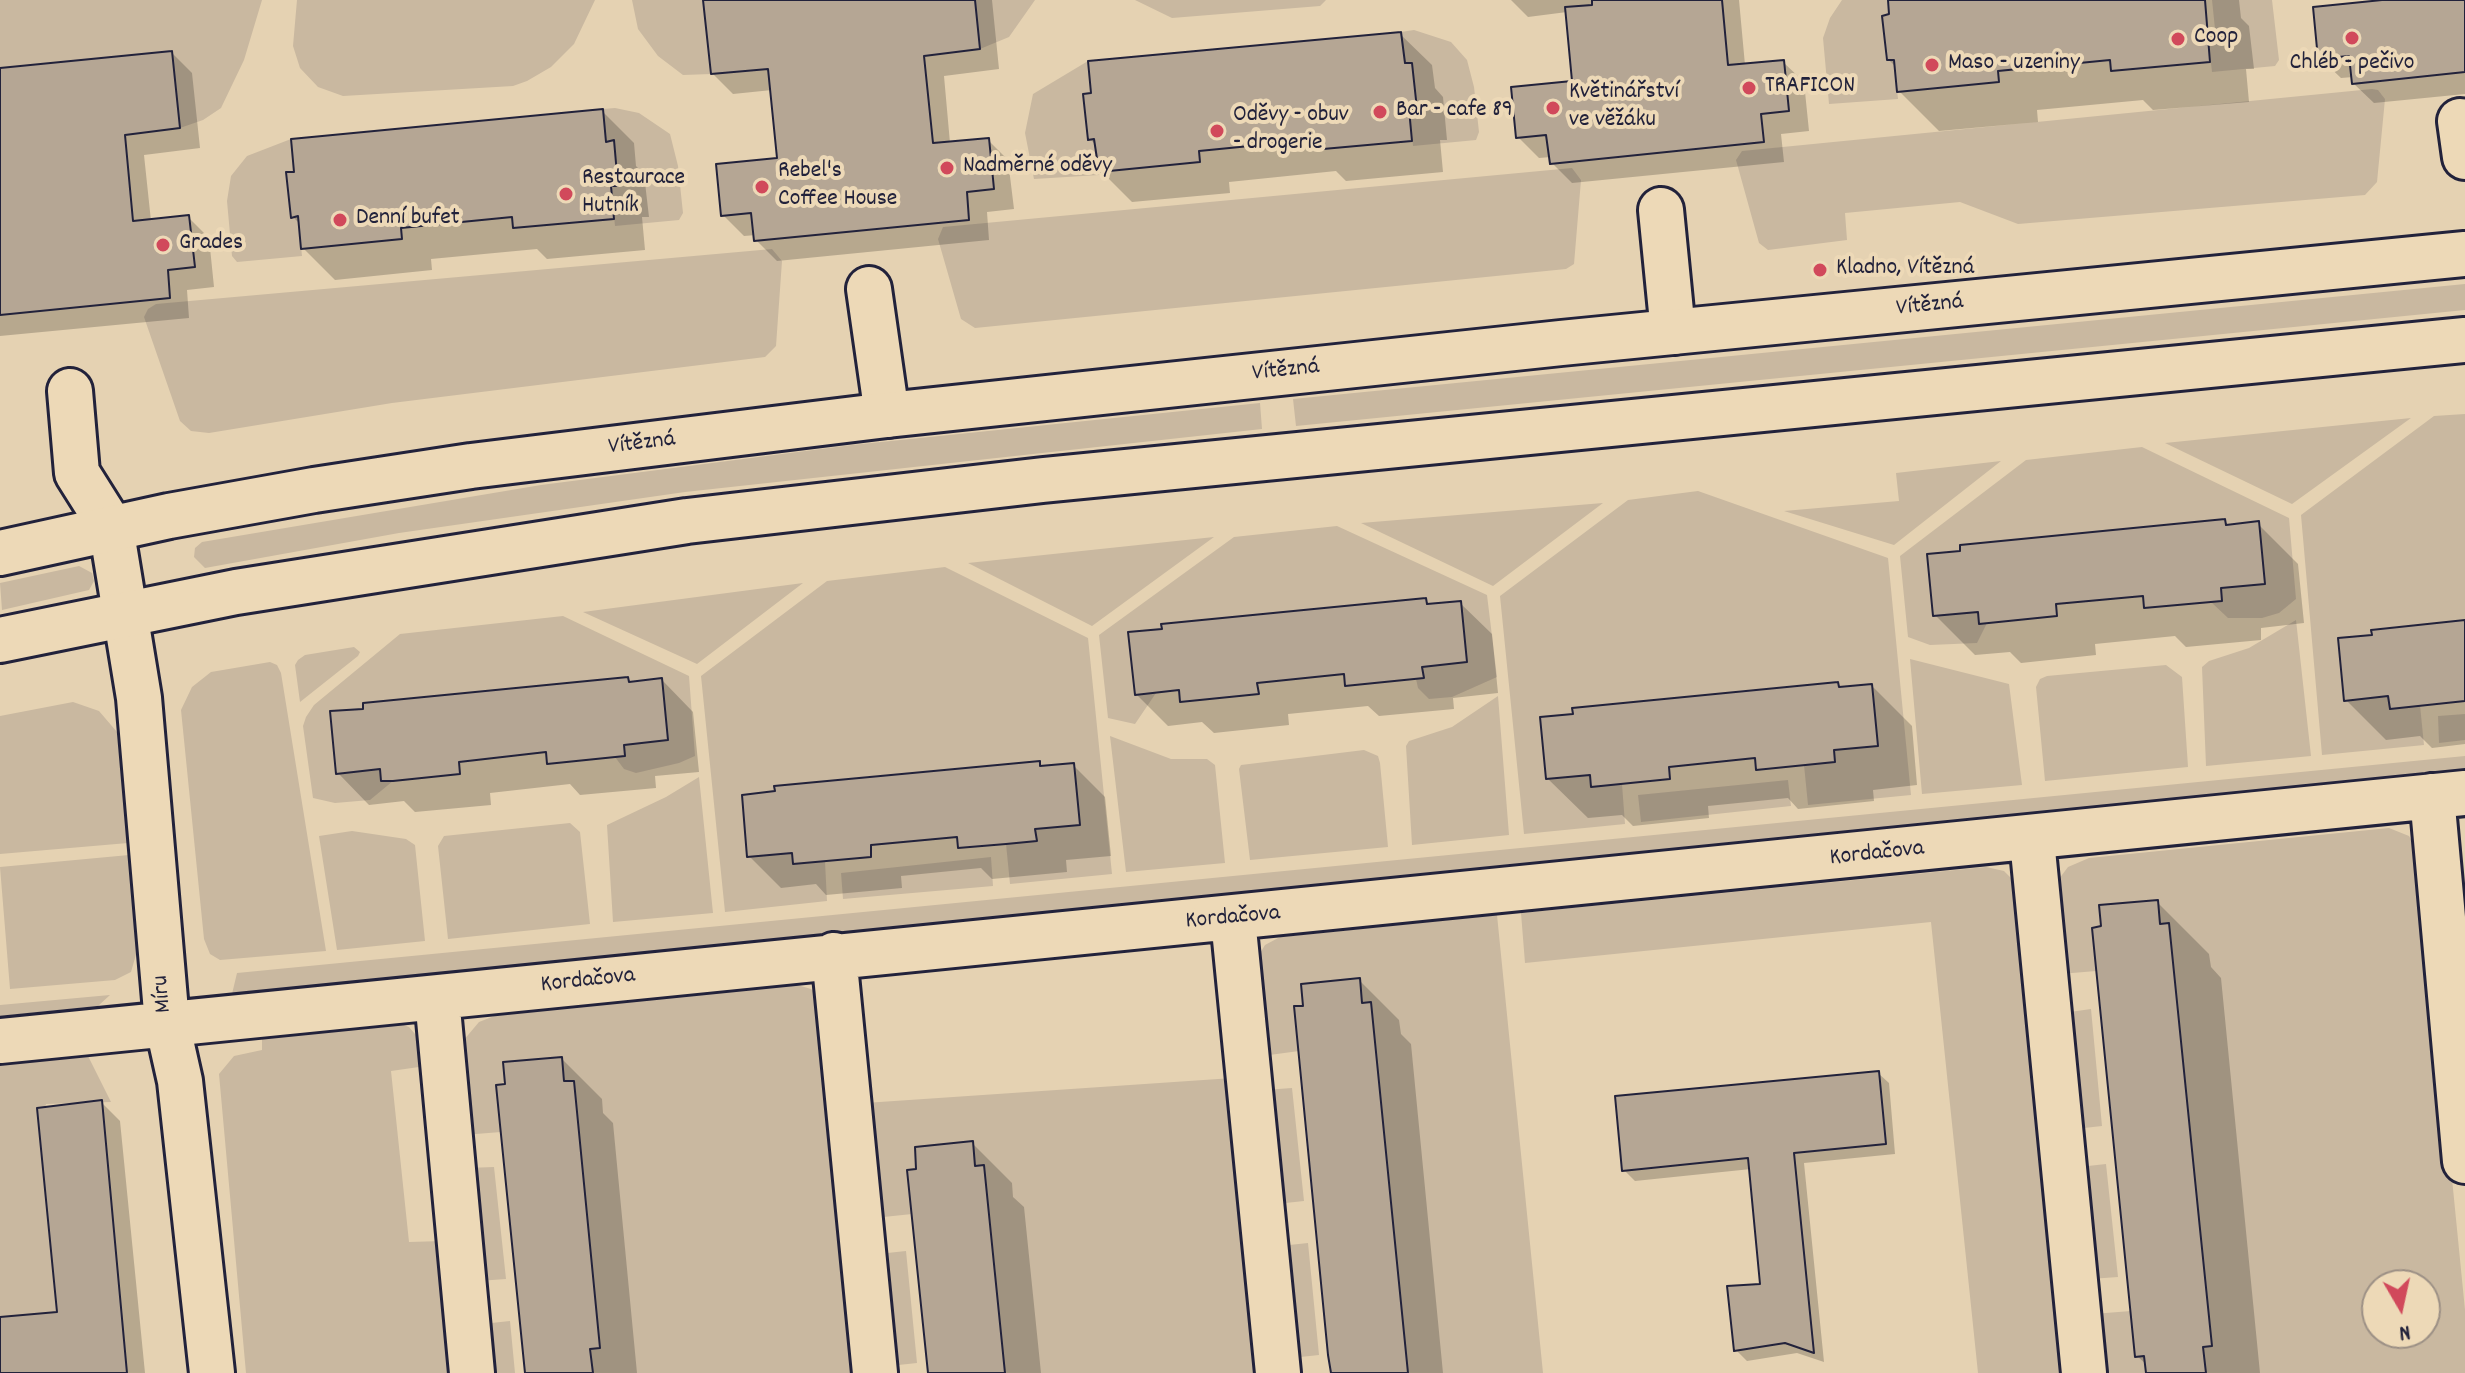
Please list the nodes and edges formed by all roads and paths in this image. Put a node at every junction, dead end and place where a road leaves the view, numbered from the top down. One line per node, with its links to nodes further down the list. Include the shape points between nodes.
1 (1661, 210): 4 (main road)
2 (2465, 254): 4 (main road, Vítězná)
3 (869, 289): 7 (main road)
4 (1673, 332): 7 (main road, Vítězná)
5 (2465, 340): 10 (main road, via 1058,479 687,521)
6 (70, 391): 8 (main road, via 77,473)
7 (887, 415): 8 (main road, Vítězná, via 471,466)
8 (111, 527): 9 (main road, Vítězná); 10 (main road)
9 (0, 553)
10 (126, 614): 11 (main road); 17 (main road, Míru, via 139,698)
11 (0, 640)
12 (2448, 795): 13 (main road, Kordačova); 19 (main road)
13 (2032, 840): 14 (main road, Kordačova); 24 (main road)
14 (1233, 919): 15 (main road, Kordačova); 23 (main road)
15 (834, 955): 16 (main road, Kordačova); 22 (main road)
16 (437, 998): 17 (main road, Kordačova); 21 (main road)
17 (167, 1023): 18 (main road, Kordačova); 20 (main road, Míru, via 180,1081)
18 (0, 1041)
19 (2465, 1161)
20 (212, 1373)
21 (472, 1373)
22 (875, 1373)
23 (1278, 1373)
24 (2084, 1373)

